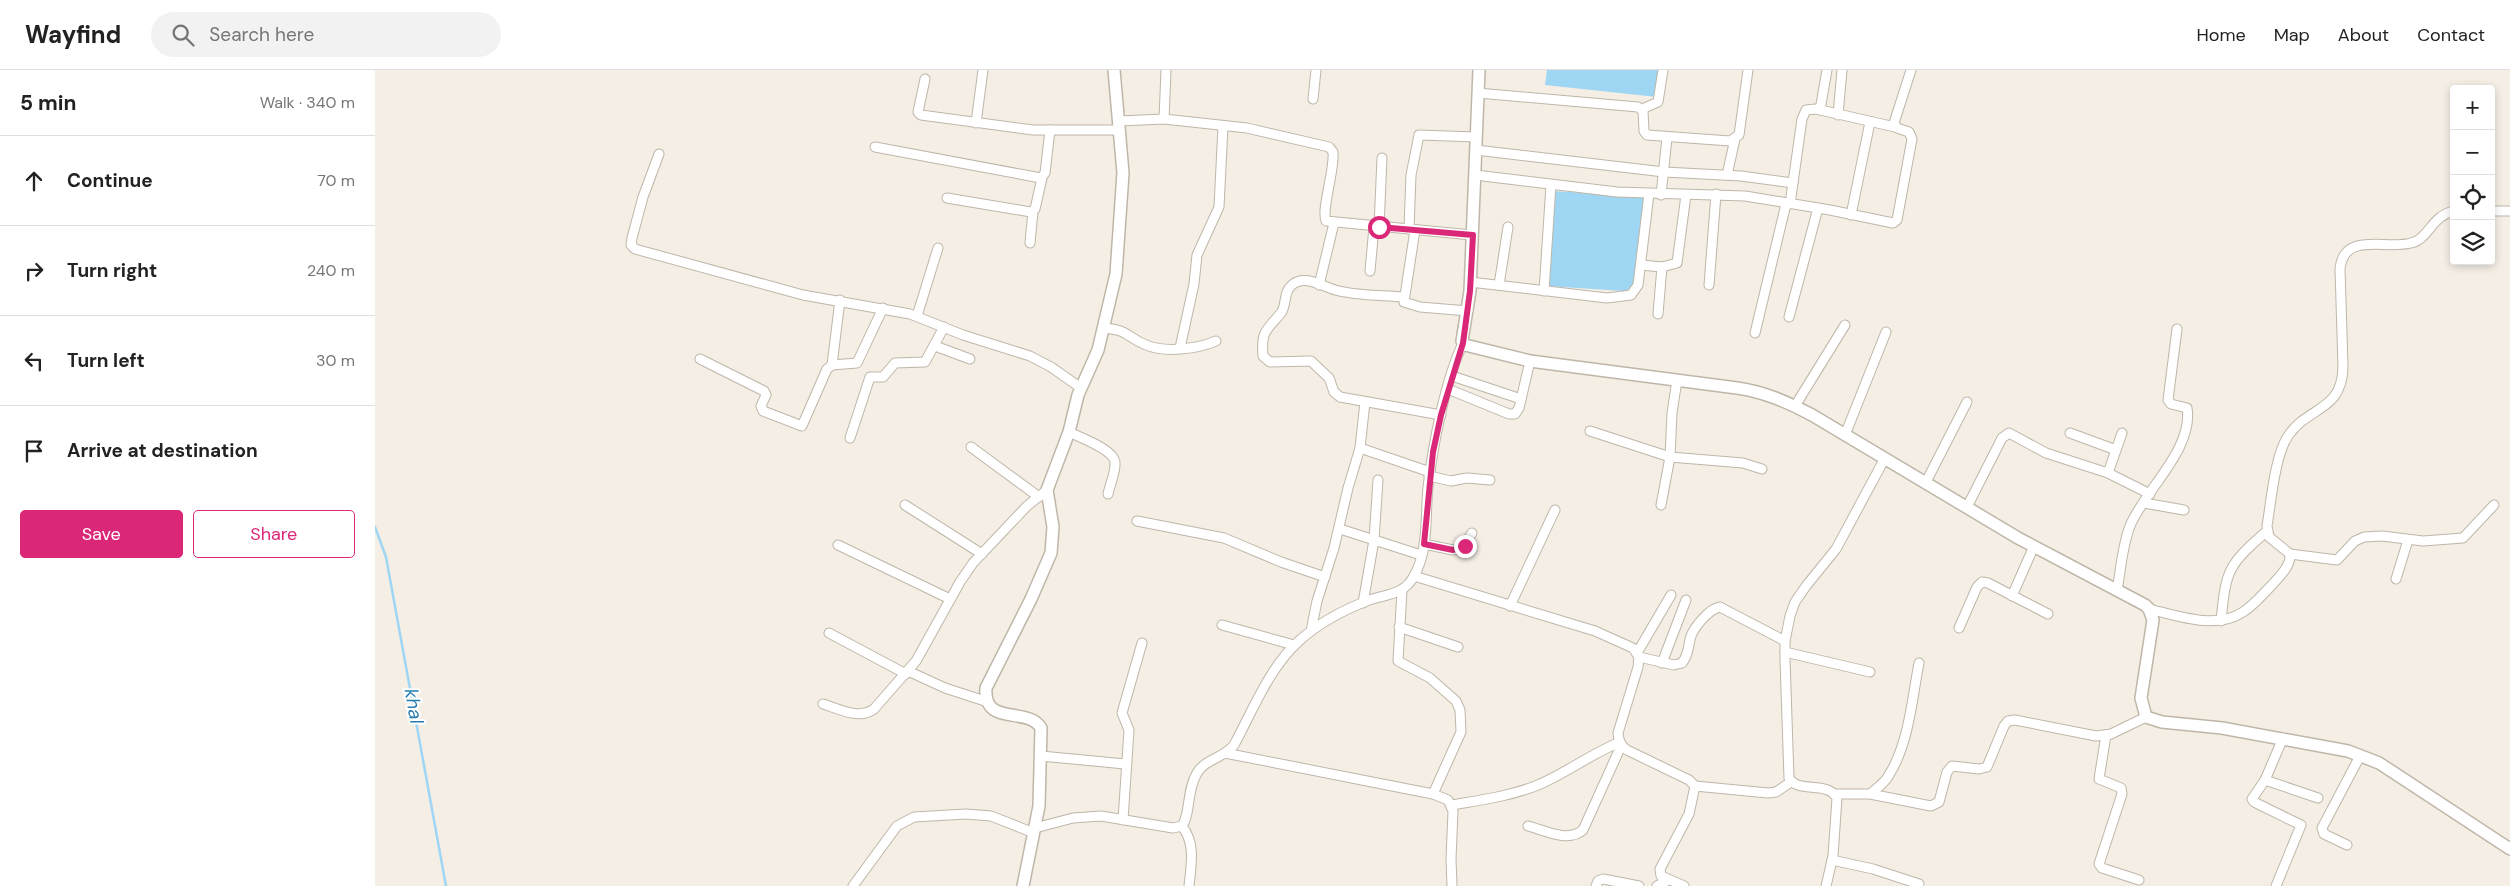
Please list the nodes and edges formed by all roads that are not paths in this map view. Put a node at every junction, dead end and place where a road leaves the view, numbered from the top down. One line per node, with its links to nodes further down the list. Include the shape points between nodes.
1 (983, 70): 19 (street)
2 (1114, 70): 20 (street)
3 (1166, 70): 17 (street)
4 (1316, 70): 13 (street)
5 (1479, 70): 12 (street)
6 (1663, 70): 14 (street, via 1658,102)
7 (1748, 70): 26 (street, via 1739,132)
8 (1827, 70): 15 (street)
9 (1842, 70): 16 (street)
10 (1911, 70): 22 (street, via 1894,121)
11 (925, 79): 19 (street, via 919,114)
12 (1478, 93): 14 (street); 24 (street)
13 (1313, 99)
14 (1642, 109): 25 (street, via 1644,133)
15 (1820, 110): 16 (street); 35 (street, via 1806,110 1803,115)
16 (1838, 114): 18 (street)
17 (1164, 119): 20 (street); 21 (street)
18 (1870, 122): 22 (street); 48 (street)
19 (976, 123): 23 (street)
20 (1119, 126): 23 (street); 73 (street, via 1123,173 1119,246)
21 (1223, 126): 49 (street, via 1265,130 1331,148 1333,169 1324,216 1326,221); 80 (street, via 1219,207 1197,255)
22 (1895, 127): 48 (street, via 1909,132 1912,139 1897,220 1887,223)
23 (1050, 130): 34 (street)
24 (1476, 137): 28 (street); 52 (street, via 1419,135 1411,175)
25 (1667, 138): 26 (street); 31 (street)
26 (1735, 139): 33 (street)
27 (875, 147): 34 (street)
28 (1476, 150): 31 (street); 32 (street)
29 (659, 154): 65 (street, via 641,204 631,242 633,248 803,294)
30 (1382, 158): 50 (street)
31 (1664, 172): 33 (street); 40 (street)
32 (1475, 175): 36 (street); 53 (street)
33 (1727, 175): 35 (street)
34 (1042, 178): 45 (street)
35 (1793, 183): 42 (street)
36 (1551, 185): 37 (street); 63 (street)
37 (1649, 194): 40 (street); 56 (street)
38 (1686, 194): 39 (street); 40 (street); 57 (street, via 1679,260 1675,265)
39 (1716, 194): 42 (street); 62 (street)
40 (1661, 195)
41 (947, 198): 45 (street)
42 (1788, 204): 43 (street); 76 (street)
43 (1818, 208): 48 (street); 70 (street)
44 (2495, 210): 46 (street)
45 (1033, 211): 54 (street)
46 (2510, 211)
47 (2450, 213): 123 (street, via 2439,217 2423,236 2412,243 2359,246 2348,249 2343,256 2340,269 2341,382 2333,399 2293,429 2284,444)
48 (1851, 214)
49 (1334, 223): 50 (street); 60 (street)
50 (1376, 227): 52 (street); 58 (street)
51 (1508, 227): 61 (street)
52 (1412, 230): 53 (street); 64 (street)
53 (1473, 235): 59 (street)
54 (1030, 243)
55 (937, 248): 69 (street)
56 (1641, 265): 57 (street); 63 (street, via 1636,290 1628,297)
57 (1662, 267): 68 (street)
58 (1370, 271)
59 (1470, 282): 61 (street); 67 (street)
60 (1319, 285): 64 (street, via 1356,293); 90 (street, via 1299,280 1290,286 1282,310 1263,333 1263,356 1270,362 1311,361 1329,378 1335,394)
61 (1499, 286): 63 (street)
62 (1709, 286)
63 (1544, 291)
64 (1404, 297): 67 (street, via 1405,302 1412,306)
65 (840, 300): 66 (street); 84 (street)
66 (883, 308): 69 (street); 84 (street, via 857,363)
67 (1468, 311): 78 (street)
68 (1658, 314)
69 (917, 316): 72 (street)
70 (1789, 317)
71 (1845, 326): 92 (street)
72 (944, 327): 79 (street); 87 (street, via 1030,356)
73 (1103, 328): 80 (street, via 1124,330 1149,346); 87 (street, via 1093,363)
74 (2177, 329): 113 (street, via 2169,400 2171,404 2187,408 2187,426 2169,465)
75 (1886, 332): 98 (street)
76 (1755, 333)
77 (1216, 341): 80 (street)
78 (1463, 343): 83 (street); 85 (street)
79 (935, 346): 82 (street); 99 (street, via 925,362 895,363 883,377 870,377)
80 (1180, 348)
81 (700, 359): 84 (street, via 764,391 763,411 799,426 803,425 817,389)
82 (969, 359)
83 (1530, 361): 86 (street); 89 (street)
84 (832, 365)
85 (1452, 376): 88 (street); 89 (street)
86 (1677, 380): 92 (street, via 1754,390); 103 (street)
87 (1081, 388): 95 (street)
88 (1448, 390): 89 (street, via 1509,414 1518,411); 93 (street)
89 (1521, 399)
90 (1365, 402): 93 (street); 101 (street)
91 (1967, 402): 110 (street)
92 (1795, 406): 98 (street)
93 (1441, 415): 107 (street)
94 (1590, 431): 103 (street)
95 (1069, 432): 111 (street); 112 (street, via 1107,450 1113,457 1115,465)
96 (2070, 433): 102 (street)
97 (2122, 433): 102 (street)
98 (1845, 435): 104 (street)
99 (850, 438)
100 (971, 447): 111 (street)
101 (1360, 448): 107 (street); 122 (street)
102 (2116, 450): 106 (street)
103 (1669, 458): 105 (street, via 1743,463); 117 (street)
104 (1885, 458): 110 (street); 152 (street, via 1836,549 1795,602)
105 (1762, 470)
106 (2108, 473): 113 (street); 118 (street, via 2053,456 2007,434)
107 (1430, 474): 109 (street, via 1451,481 1467,478); 127 (street)
108 (1378, 480): 125 (street)
109 (1490, 480)
110 (1926, 482): 118 (street)
111 (1043, 493): 130 (street); 162 (street, via 1054,536 1051,553 986,688)
112 (1108, 494)
113 (2150, 494): 114 (street)
114 (2144, 503): 120 (street); 137 (street, via 2129,529)
115 (905, 505): 130 (street)
116 (2494, 505): 126 (street, via 2463,538 2423,542)
117 (1661, 506)
118 (1967, 507): 129 (street)
119 (1555, 510): 143 (street)
120 (2184, 510)
121 (1137, 522): 134 (street, via 1216,536)
122 (1340, 529): 125 (street); 134 (street)
123 (2267, 531): 131 (street, via 2269,537); 146 (street, via 2229,569 2224,583)
124 (1472, 533): 127 (street, via 1462,549)
125 (1374, 540): 132 (street); 142 (street)
126 (2408, 540): 131 (street, via 2373,536 2359,538 2334,560); 135 (street)
127 (1424, 544): 132 (street)
128 (838, 545): 140 (street)
129 (2035, 546): 137 (street); 139 (street)
130 (982, 554): 140 (street)
131 (2290, 554): 146 (street, via 2280,576 2252,606 2233,618)
132 (1421, 555): 133 (street)
133 (1415, 576): 136 (street); 143 (street)
134 (1325, 577): 150 (street)
135 (2396, 579)
136 (1402, 590): 142 (street); 148 (street)
137 (2117, 590): 144 (street)
138 (1671, 595): 157 (street)
139 (2011, 596): 145 (street); 149 (street, via 1988,583 1979,584)
140 (950, 599): 160 (street)
141 (1686, 600): 158 (street)
142 (1363, 603): 150 (street)
143 (1510, 606): 157 (street, via 1595,631 1625,643)
144 (2149, 609): 146 (street, via 2187,618); 164 (street, via 2152,628 2141,698)
145 (2049, 614)
146 (2221, 621)
147 (1223, 625): 154 (street)
148 (1399, 627): 155 (street); 175 (street, via 1397,652 1400,664 1430,678 1456,702 1461,716 1461,732)
149 (1959, 628)
150 (1311, 631): 154 (street)
151 (829, 633): 160 (street)
152 (1785, 641): 156 (street); 158 (street, via 1720,607 1712,610 1692,634 1685,661 1678,665)
153 (1142, 643): 171 (street, via 1122,713 1129,730)
154 (1295, 645): 168 (street, via 1279,664 1234,745)
155 (1459, 647)
156 (1785, 652): 161 (street); 173 (street, via 1786,745)
157 (1638, 655): 158 (street); 167 (street, via 1638,667 1618,733)
158 (1662, 663)
159 (1919, 663): 177 (street, via 1898,756 1889,776)
160 (907, 672): 162 (street); 163 (street, via 869,713 855,714)
161 (1870, 672)
162 (988, 702): 169 (street, via 998,712 1032,720 1039,725)
163 (823, 704)
164 (2146, 717): 165 (street); 166 (street, via 2162,722)
165 (2106, 735): 177 (street, via 2080,735 2011,720 2004,726 1987,767 1949,768 1936,805 1924,806); 188 (street, via 2099,779 2121,788 2122,794 2099,864 2102,868)
166 (2283, 738): 170 (street, via 2325,745); 172 (street)
167 (1620, 744): 174 (street); 179 (street, via 1602,749 1539,784 1505,795); 182 (street, via 1583,830 1564,836)
168 (1225, 752): 175 (street); 181 (street, via 1198,772 1189,788)
169 (1041, 756): 171 (street); 183 (street, via 1039,806)
170 (2360, 756): 184 (street, via 2322,828 2324,834); 185 (street, via 2379,763)
171 (1125, 764): 180 (street)
172 (2265, 780): 178 (street); 199 (street, via 2252,797 2253,801 2301,825)
173 (1791, 782): 174 (street, via 1776,792 1768,793); 176 (street, via 1827,789)
174 (1695, 786): 187 (street, via 1689,814 1660,870 1661,876)
175 (1433, 794): 179 (street)
176 (1835, 794): 177 (street); 186 (street, via 1838,804)
177 (1870, 794)
178 (2318, 798)
179 (1452, 805): 194 (street)
180 (1123, 820): 181 (street, via 1173,828); 183 (street, via 1088,816)
181 (1182, 826): 193 (street, via 1192,844)
182 (1528, 826)
183 (1034, 830): 191 (street, via 985,815 914,817 897,826); 192 (street)
184 (2347, 845)
185 (2510, 849)
186 (1832, 860): 189 (street); 190 (street)
187 (1669, 880): 197 (street); 198 (street)
188 (2139, 880)
189 (1919, 884)
190 (1829, 885)
191 (853, 886)
192 (1023, 886)
193 (1189, 886)
194 (1452, 886)
195 (1596, 886): 196 (street, via 1598,880 1607,879)
196 (1639, 886)
197 (1657, 886)
198 (1684, 886)
199 (2276, 886)

